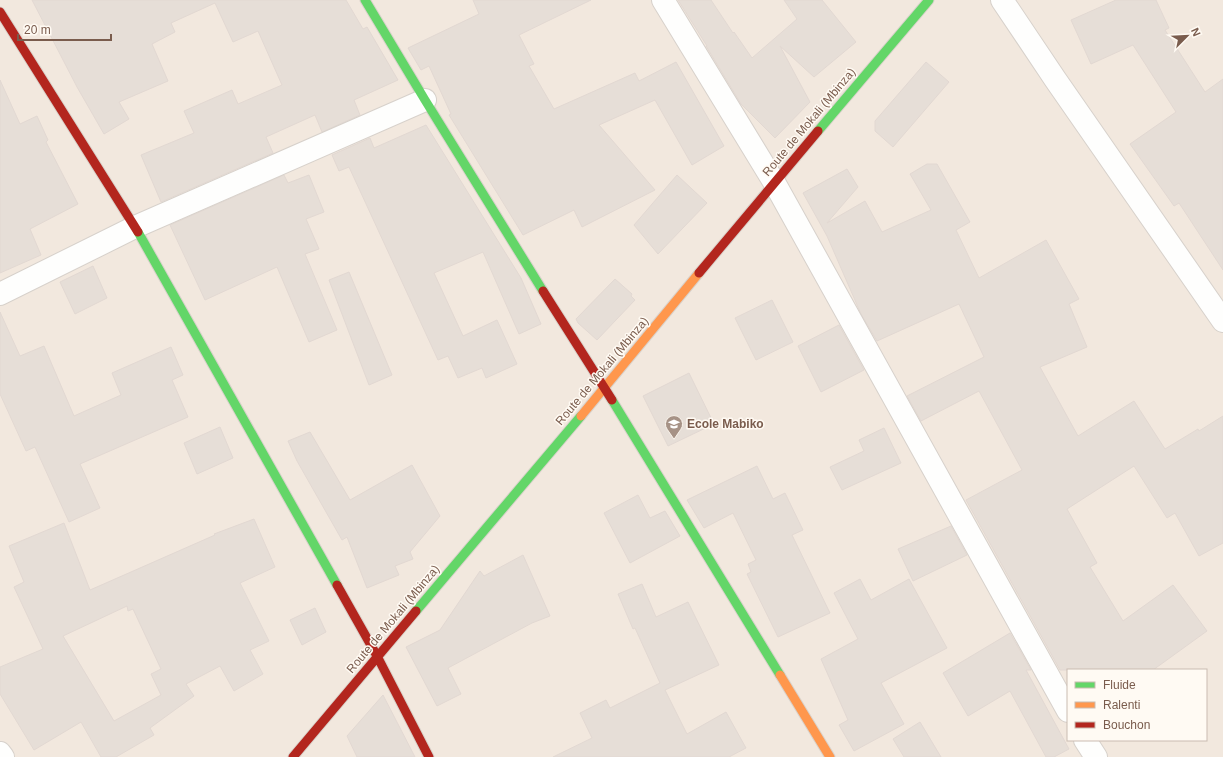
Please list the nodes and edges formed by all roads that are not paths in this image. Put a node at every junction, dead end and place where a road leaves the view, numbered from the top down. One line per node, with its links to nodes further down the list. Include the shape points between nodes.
1 (365, 0): 6 (street)
2 (663, 0): 7 (street)
3 (929, 0): 7 (street, Route de Mokali (Mbinza))
4 (1002, 0): 10 (street)
5 (0, 12): 8 (street)
6 (425, 100): 8 (street); 11 (street)
7 (774, 182): 11 (street, Route de Mokali (Mbinza)); 13 (street)
8 (135, 227): 9 (street); 12 (street)
9 (0, 294)
10 (1223, 320)
11 (604, 388): 12 (street, Route de Mokali (Mbinza)); 19 (street)
12 (377, 656): 17 (street, Route de Mokali (Mbinza)); 18 (street)
13 (1067, 709)
14 (1085, 741): 20 (street)
15 (0, 753): 16 (street)
16 (3, 757)
17 (292, 757)
18 (429, 757)
19 (830, 757)
20 (1096, 757)

